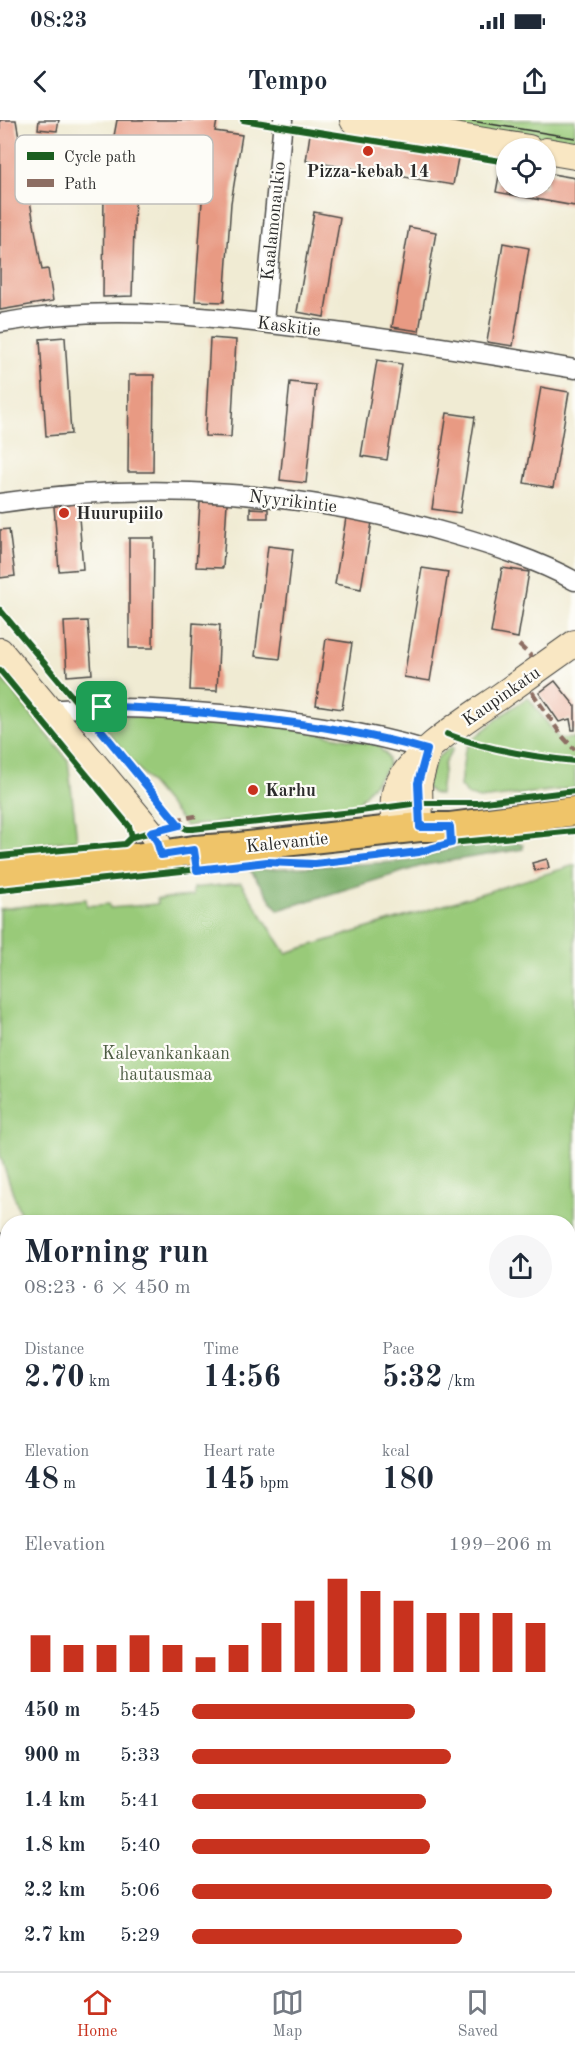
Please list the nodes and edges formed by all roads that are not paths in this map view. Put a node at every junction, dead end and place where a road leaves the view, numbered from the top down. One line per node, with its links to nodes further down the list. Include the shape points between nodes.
1 (283, 120): 6 (street, Kaalamonaukio)
2 (353, 120): 3 (street)
3 (496, 143)
4 (556, 153): 5 (street)
5 (575, 156)
6 (264, 322): 7 (street, Kaskitie, via 126,313); 8 (street, Kaskitie)
7 (0, 323)
8 (575, 369)
9 (0, 503): 10 (street, Nyyrikintie, via 72,494 156,491 241,494 307,502 382,515 472,540)
10 (575, 581)
11 (575, 643): 14 (street, Kaupinkatu)
12 (0, 651): 13 (street)
13 (48, 710): 14 (street, via 159,709 264,718 367,735); 17 (street, via 151,832)
14 (427, 750): 16 (street)
15 (575, 811): 16 (main road, Kalevantie)
16 (408, 829): 17 (main road, Kalevantie)
17 (161, 855): 18 (main road, Kalevantie)
18 (0, 873)

